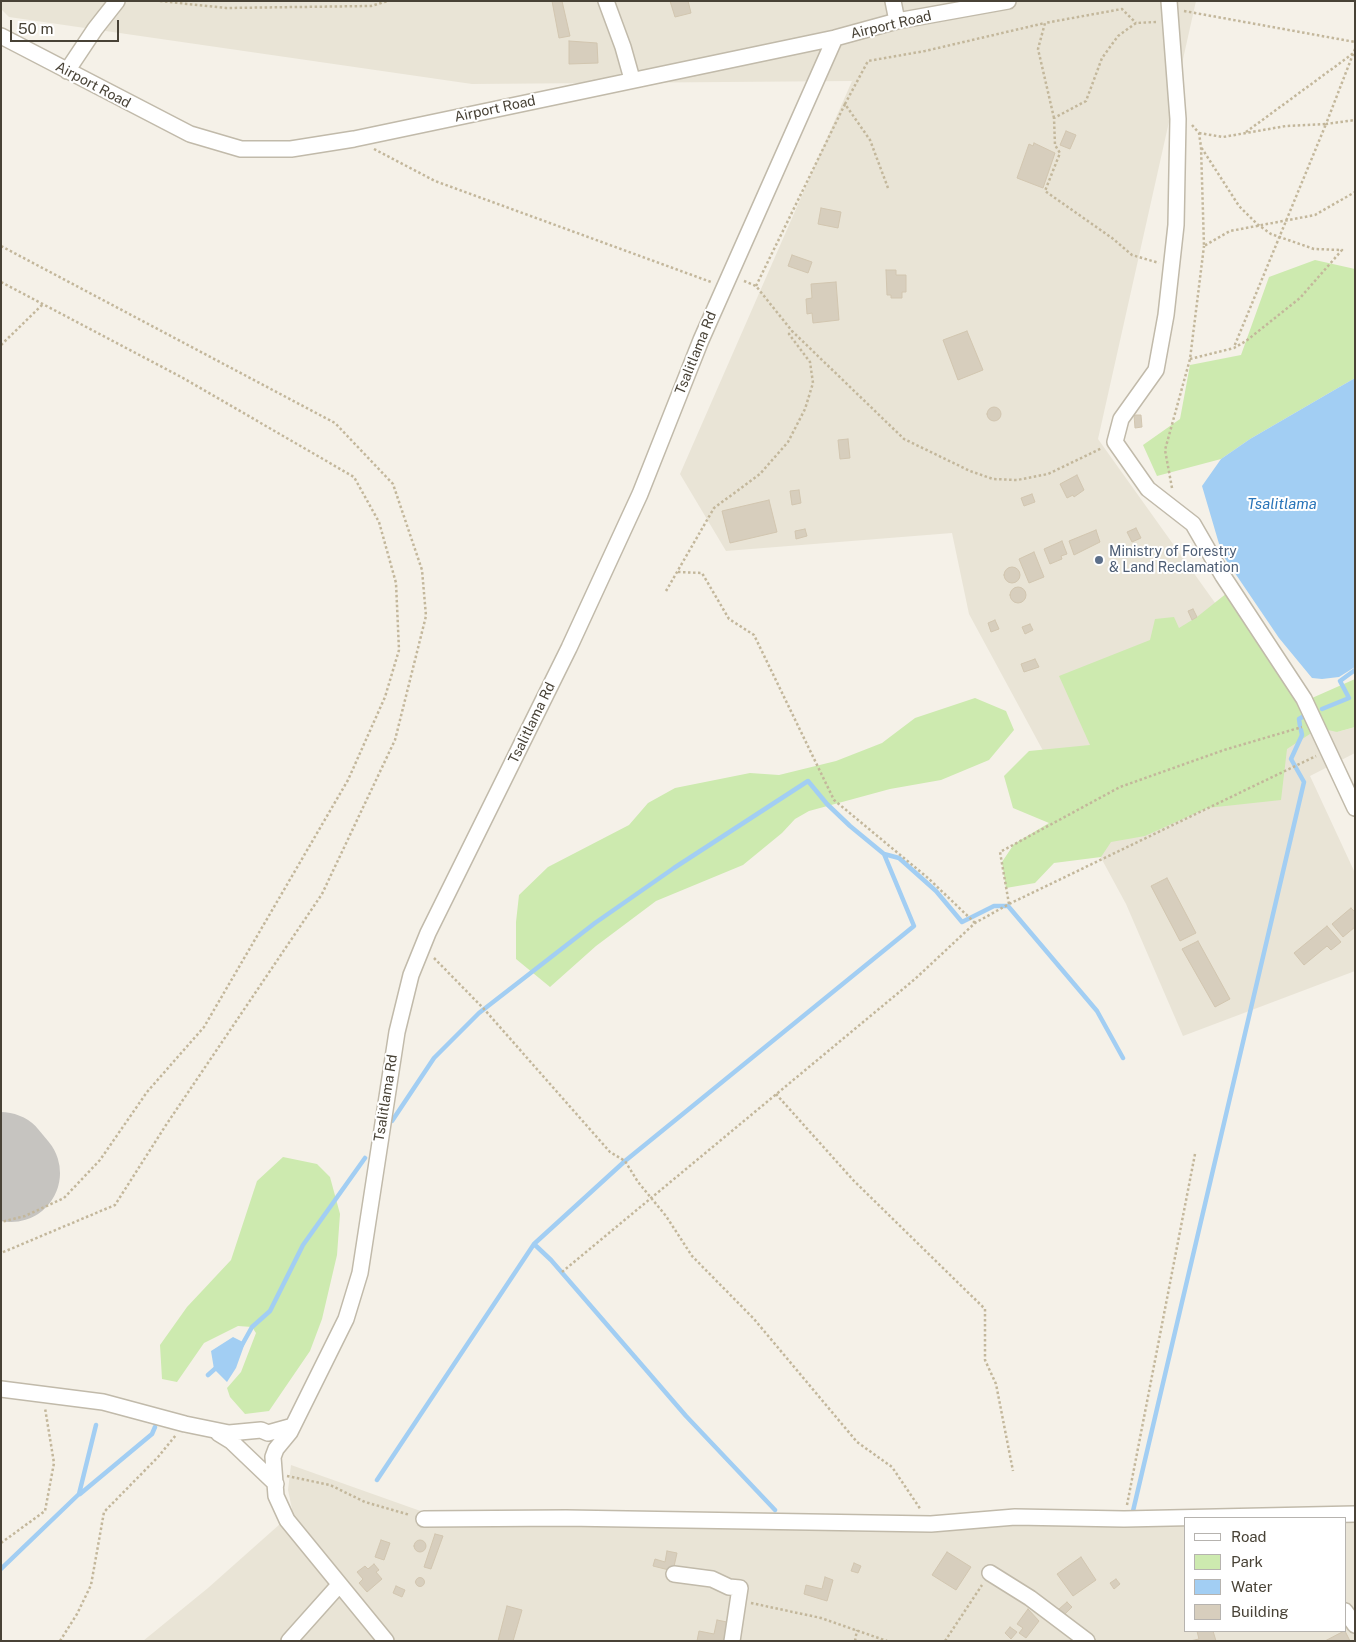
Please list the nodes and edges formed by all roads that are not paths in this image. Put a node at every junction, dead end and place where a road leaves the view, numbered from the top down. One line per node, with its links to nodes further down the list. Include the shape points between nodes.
1 (118, 1): 9 (street, via 95,28)
2 (606, 1): 10 (street)
3 (893, 1): 6 (street)
4 (1008, 1): 6 (street, Airport Road)
5 (1169, 10): 11 (street, via 1178,119 1176,225 1166,315 1156,370 1121,419 1115,442 1148,489 1193,524 1304,699)
6 (897, 21): 8 (street, Airport Road)
7 (1, 36): 9 (street, Airport Road)
8 (835, 38): 10 (street, Airport Road); 13 (street, Tsalitlama Rd, via 727,281 635,503 569,648 411,975 397,1032 360,1272 346,1319)
9 (67, 71): 10 (street, Airport Road, via 190,134 241,148 291,149 354,139)
10 (632, 79)
11 (1355, 808)
12 (1, 1389): 14 (street, via 103,1402)
13 (293, 1426): 15 (street); 17 (street, Tsalitlama Rd)
14 (212, 1430): 15 (street); 16 (street)
15 (261, 1432): 16 (street, via 247,1436); 17 (street, via 275,1439)
16 (244, 1452): 18 (street)
17 (274, 1453): 18 (street, via 265,1463); 19 (street)
18 (256, 1463): 19 (street)
19 (276, 1479): 27 (street, via 276,1496 286,1520)
20 (1355, 1514): 21 (street)
21 (1284, 1516): 22 (street)
22 (1231, 1517)
23 (1184, 1518): 24 (street, via 1015,1517 931,1524)
24 (424, 1519)
25 (990, 1573): 33 (street)
26 (674, 1574): 32 (street, via 712,1579 740,1588)
27 (338, 1585): 30 (street); 31 (street)
28 (1346, 1612): 29 (street)
29 (1355, 1625)
30 (289, 1641)
31 (386, 1641)
32 (732, 1641)
33 (1087, 1641)

